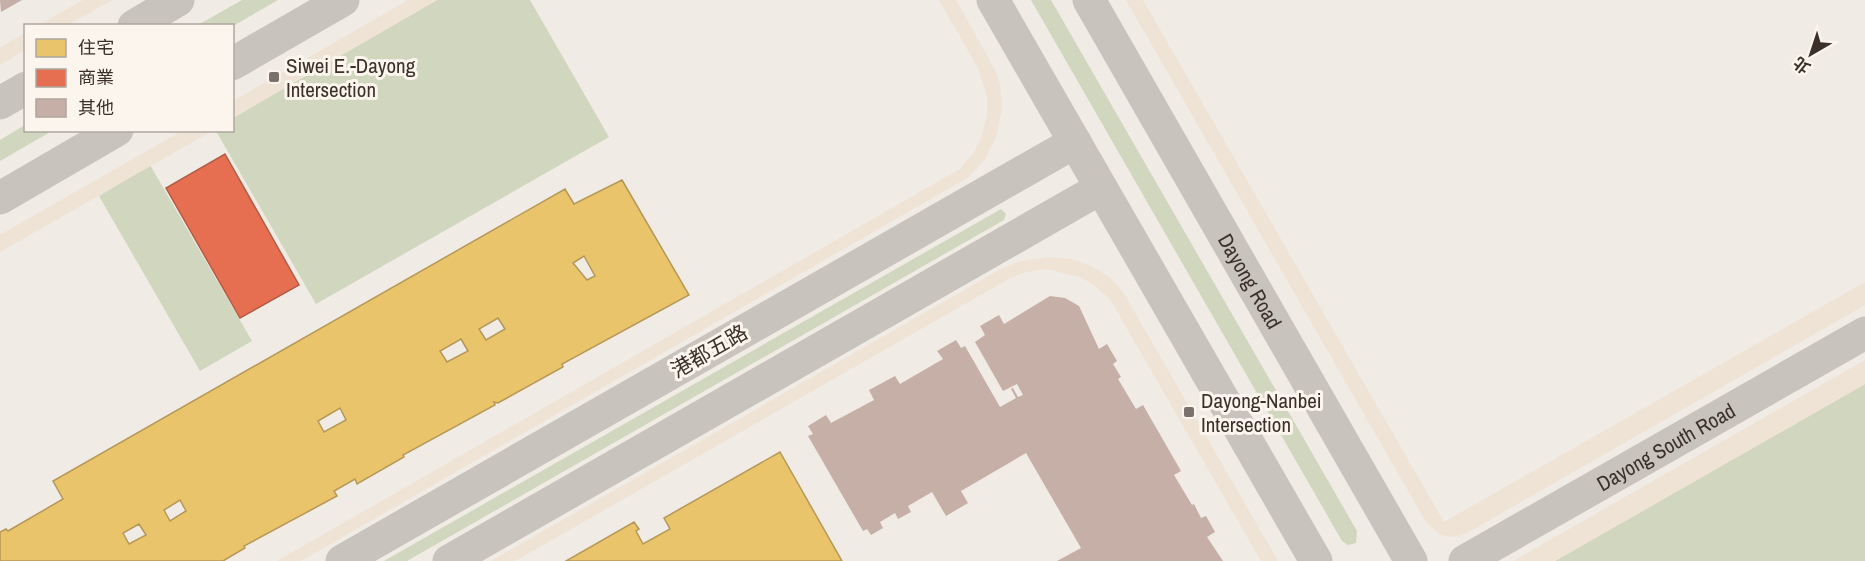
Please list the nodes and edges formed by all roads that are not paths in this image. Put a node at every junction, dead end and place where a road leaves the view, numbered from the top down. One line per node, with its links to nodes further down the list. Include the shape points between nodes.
1 (178, 0): 5 (street)
2 (343, 0): 6 (street)
3 (993, 0): 10 (street)
4 (1089, 0): 17 (street, Dayong Road)
5 (137, 24)
6 (234, 63)
7 (24, 89): 8 (street)
8 (0, 103)
9 (114, 132): 12 (street)
10 (1075, 142): 11 (street); 14 (street, 港都五路)
11 (1101, 188): 15 (street); 16 (street)
12 (0, 198)
13 (1865, 333): 18 (street, Dayong South Road)
14 (342, 561)
15 (449, 561)
16 (1316, 561)
17 (1412, 561)
18 (1466, 561)

